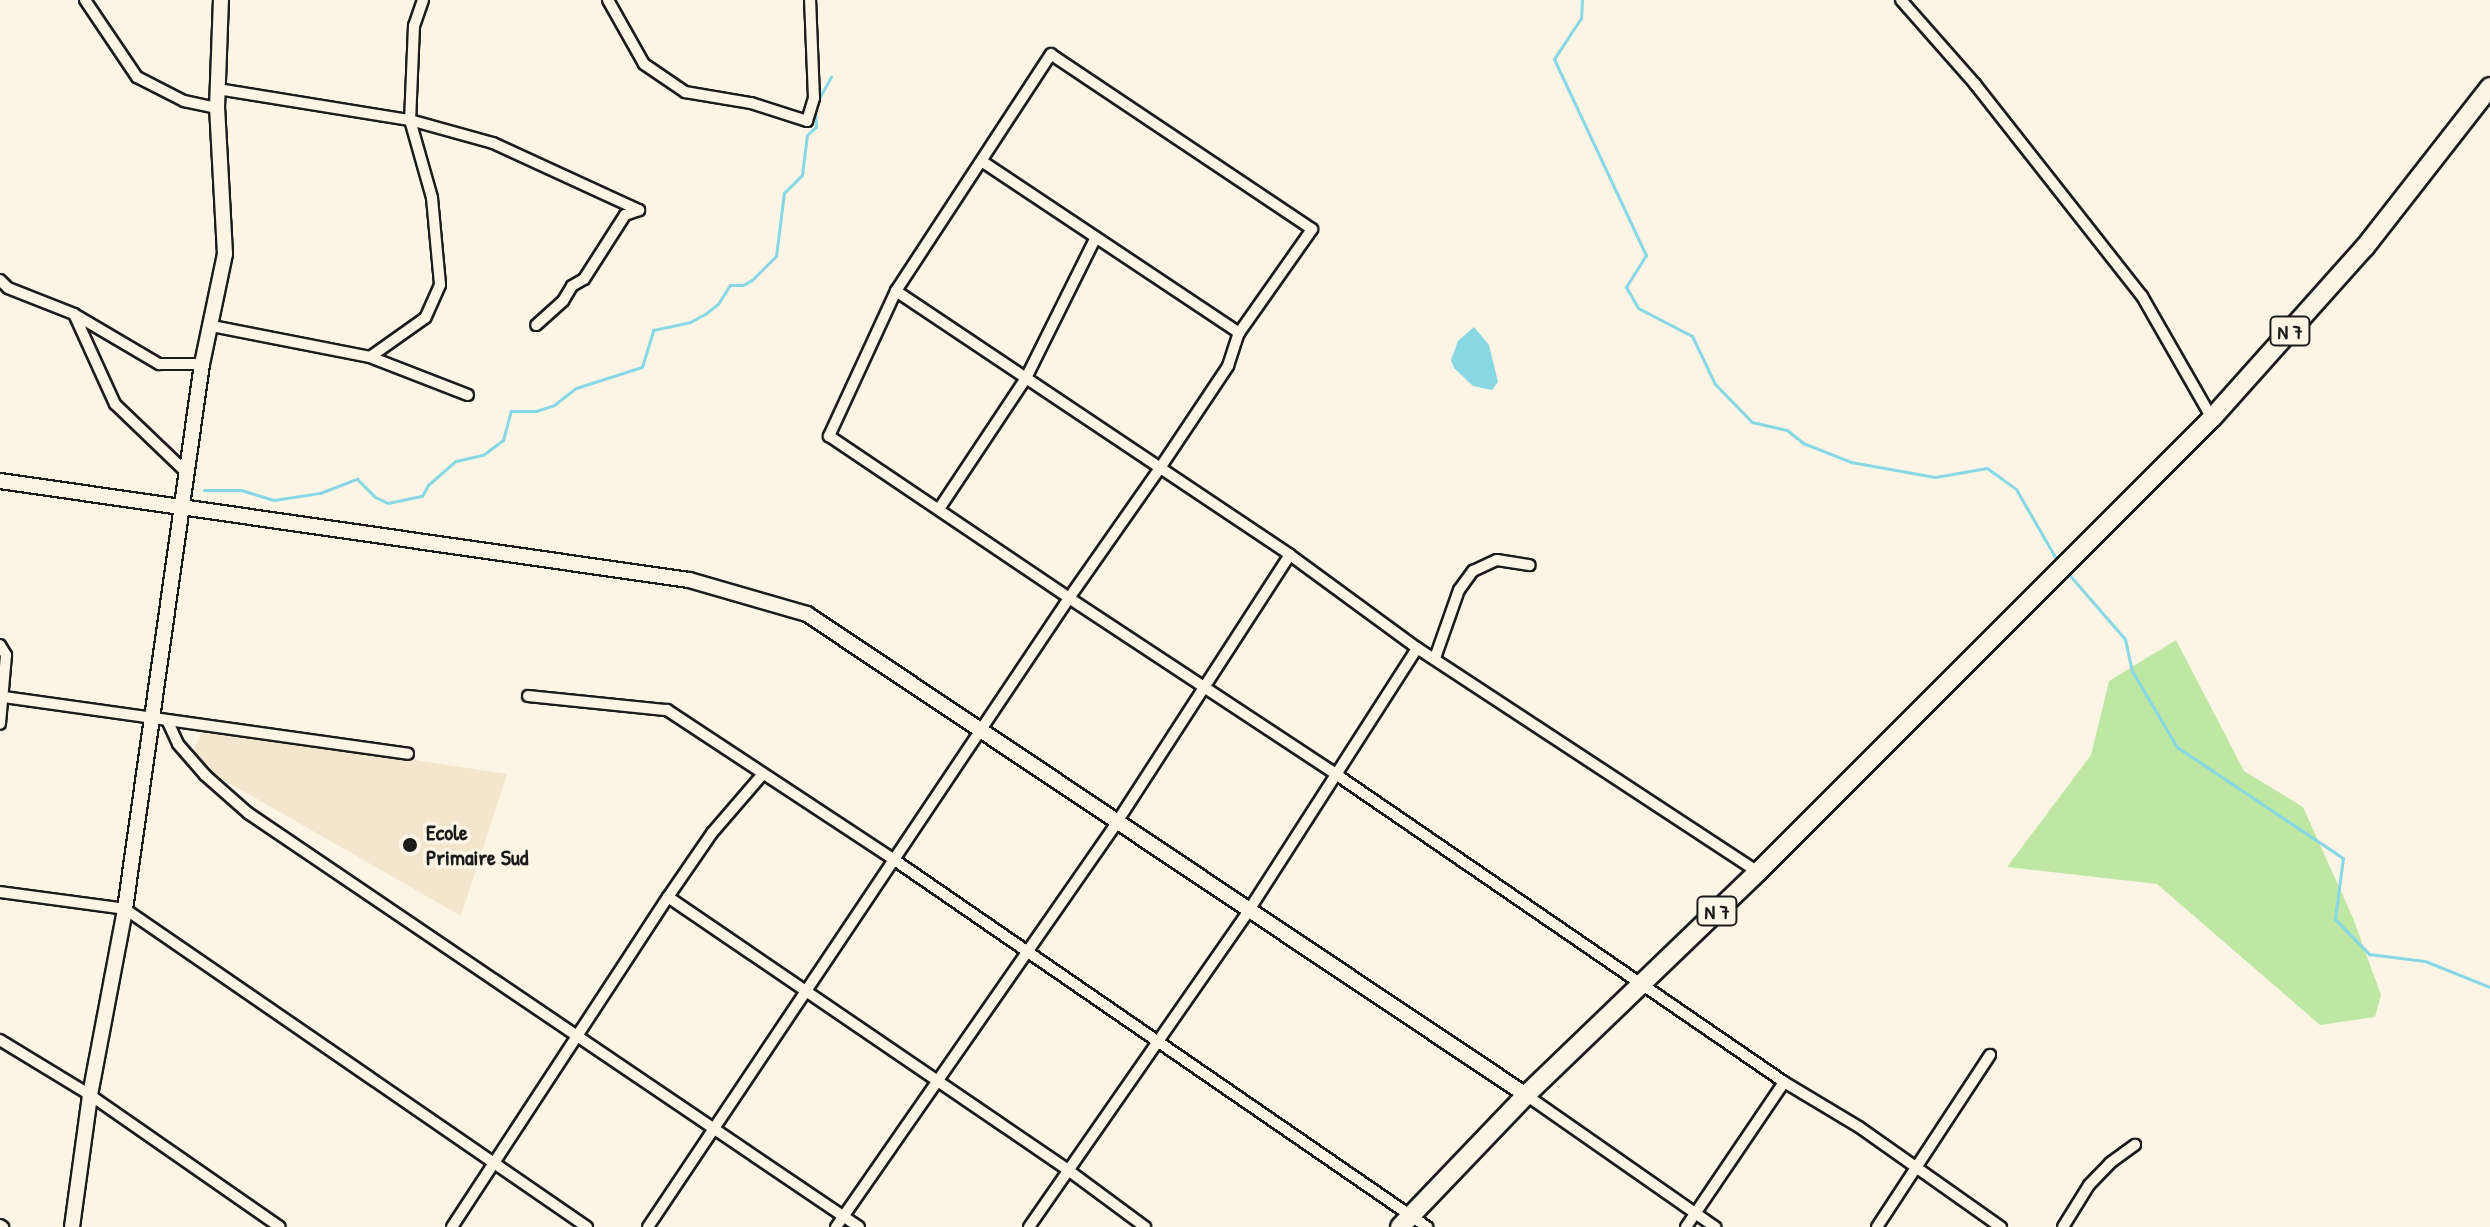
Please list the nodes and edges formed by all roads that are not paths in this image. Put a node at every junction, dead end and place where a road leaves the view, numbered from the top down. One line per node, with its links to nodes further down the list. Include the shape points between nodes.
1 (85, 0): 9 (street, via 137,77 184,101)
2 (221, 0): 8 (street)
3 (423, 0): 10 (street, via 414,26)
4 (608, 0): 5 (street, via 644,64 685,92 751,103 807,121 814,98)
5 (810, 0)
6 (1901, 0): 23 (street, via 1975,84 2142,296)
7 (2490, 87): 23 (highway, N 7, via 2365,247)
8 (218, 89): 9 (street); 10 (street)
9 (217, 108): 17 (street, via 225,254)
10 (410, 120): 16 (street, via 493,143 639,210 625,215 584,279); 19 (street, via 432,198 440,285 425,318)
11 (983, 162): 12 (street); 14 (street); 18 (street, via 1051,54 1312,229)
12 (1096, 237): 18 (street); 21 (street)
13 (0, 280): 15 (street)
14 (896, 291): 21 (street); 28 (street, via 829,436)
15 (74, 314): 20 (street, via 159,364); 25 (street, via 115,404)
16 (536, 325)
17 (212, 326): 19 (street); 20 (street)
18 (1239, 333): 24 (street, via 1228,366)
19 (370, 357): 22 (street)
20 (202, 364): 25 (street)
21 (1026, 378): 24 (street); 28 (street)
22 (468, 395)
23 (2212, 418): 46 (highway, N 7)
24 (1160, 468): 29 (street); 31 (street)
25 (188, 474): 27 (street)
26 (0, 481): 27 (street)
27 (183, 508): 38 (street); 40 (street, via 689,580 807,614)
28 (939, 509): 31 (street)
29 (1290, 555): 33 (street); 35 (street)
30 (1530, 565): 34 (street, via 1497,560 1473,571 1459,590)
31 (1069, 598): 35 (street); 40 (street)
32 (0, 645): 37 (street, via 6,655)
33 (1417, 648): 34 (street); 42 (street)
34 (1435, 658): 46 (street)
35 (1205, 687): 42 (street); 44 (street)
36 (528, 696): 43 (street, via 667,710)
37 (4, 697): 38 (street); 39 (street)
38 (160, 718): 41 (street); 49 (street); 54 (street, via 187,755 248,813)
39 (0, 724)
40 (982, 732): 44 (street); 45 (street)
41 (408, 754)
42 (1337, 775): 50 (street); 52 (street)
43 (761, 776): 45 (street); 48 (street, via 712,833)
44 (1117, 822): 50 (street); 51 (street)
45 (893, 859): 51 (street); 53 (street)
46 (1758, 872): 52 (highway, N 7)
47 (0, 892): 49 (street)
48 (668, 897): 53 (street); 54 (street)
49 (125, 909): 60 (street); 64 (street)
50 (1249, 910): 56 (street); 61 (street)
51 (1025, 950): 56 (street); 58 (street)
52 (1641, 982): 59 (street); 61 (highway, N 7)
53 (808, 993): 58 (street); 62 (street)
54 (574, 1036): 62 (street); 64 (street)
55 (0, 1040): 60 (street)
56 (1156, 1040): 66 (street); 69 (street)
57 (1990, 1055): 65 (street)
58 (936, 1080): 66 (street); 68 (street)
59 (1784, 1082): 65 (street); 67 (street)
60 (90, 1095): 70 (street); 71 (street)
61 (1526, 1095): 67 (street); 69 (highway, N 7)
62 (713, 1130): 68 (street); 74 (street)
63 (2135, 1145): 84 (street, via 2089,1185)
64 (492, 1165): 72 (street); 73 (street)
65 (1915, 1168): 82 (street); 83 (street)
66 (1068, 1170): 77 (street); 78 (street)
67 (1695, 1213): 80 (street); 81 (street)
68 (843, 1216): 75 (street); 76 (street)
69 (1405, 1222): 79 (street)
70 (72, 1227)
71 (280, 1227)
72 (452, 1227)
73 (587, 1227)
74 (648, 1227)
75 (836, 1227)
76 (859, 1227)
77 (1029, 1227)
78 (1145, 1227)
79 (1427, 1227)
80 (1686, 1227)
81 (1715, 1227)
82 (1877, 1227)
83 (2001, 1227)
84 (2063, 1227)

